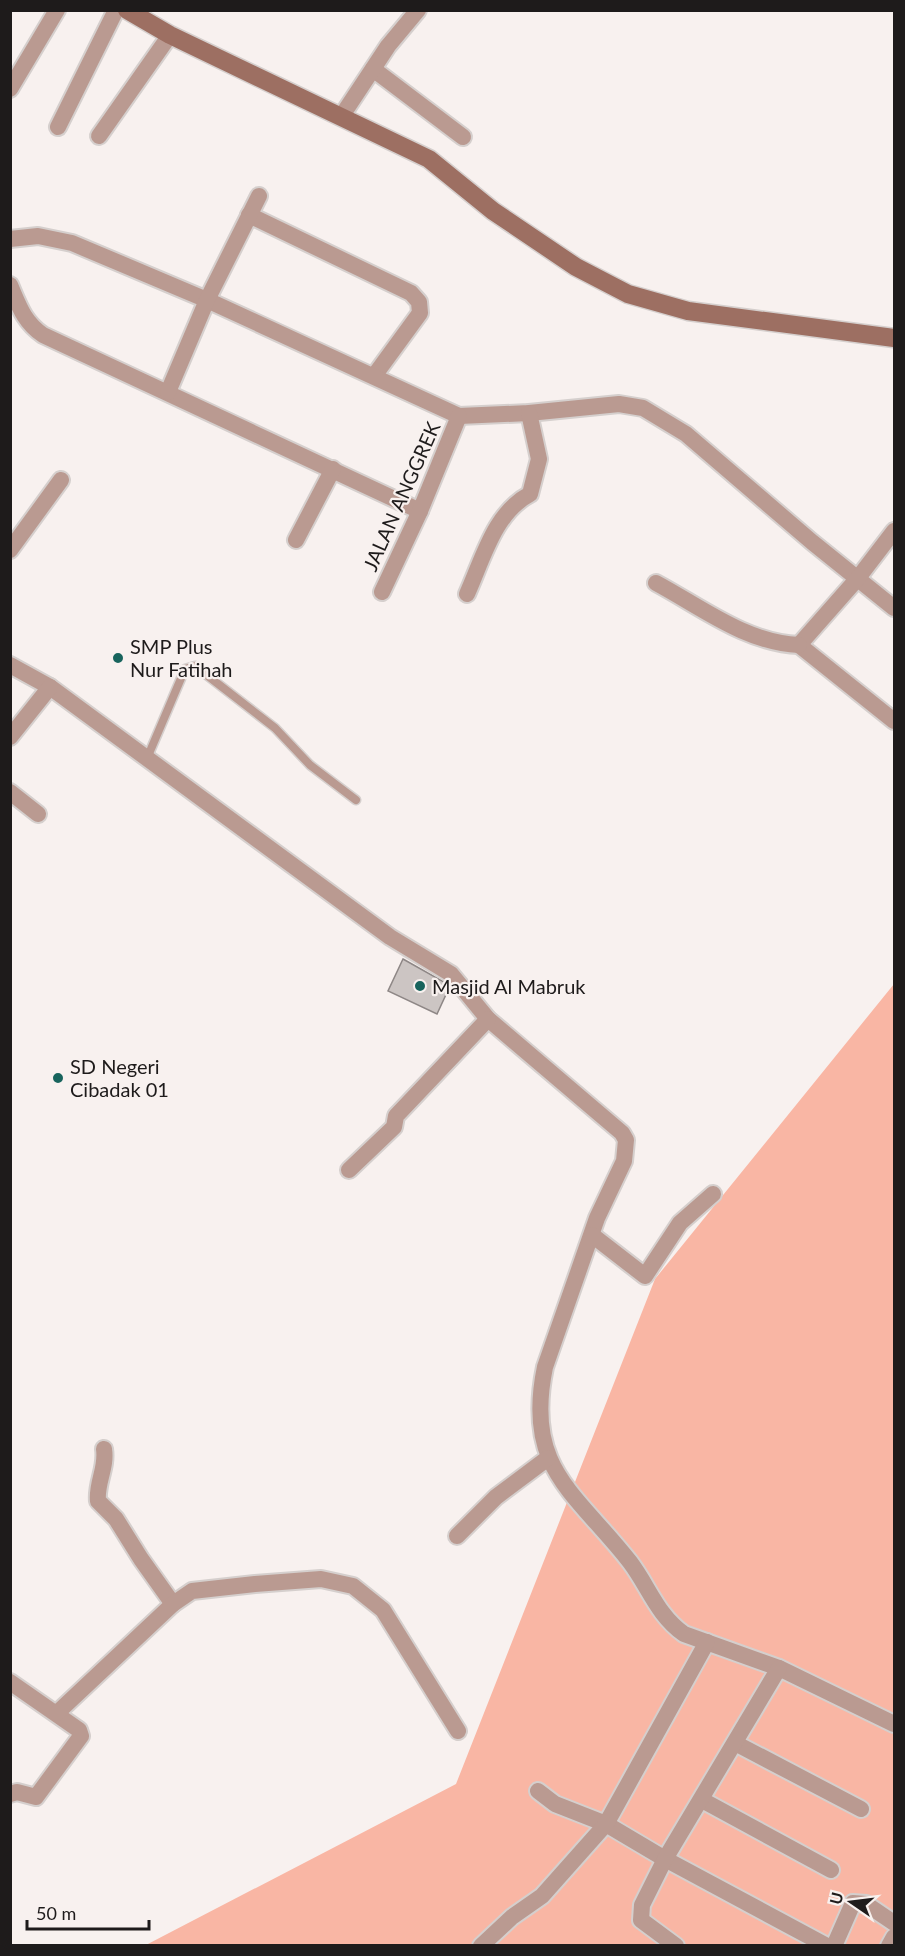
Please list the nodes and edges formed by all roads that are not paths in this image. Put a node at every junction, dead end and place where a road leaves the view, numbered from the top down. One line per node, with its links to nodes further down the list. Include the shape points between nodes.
1 (57, 10): 7 (street)
2 (116, 10): 9 (street)
3 (127, 10): 5 (main road)
4 (418, 10): 6 (street)
5 (170, 35): 8 (main road); 10 (street)
6 (373, 69): 8 (street); 11 (street)
7 (10, 89)
8 (341, 117): 17 (main road, via 429,159 521,230 576,267 628,294 688,311)
9 (58, 127)
10 (99, 136)
11 (463, 137)
12 (259, 196): 13 (street)
13 (249, 215): 16 (street); 18 (street, via 411,293 419,302 420,313)
14 (10, 239): 16 (street, via 55,237)
15 (10, 285): 19 (street, via 21,314 31,327)
16 (207, 300): 18 (street); 19 (street)
17 (894, 338)
18 (374, 376): 21 (street)
19 (168, 392): 22 (street)
20 (529, 413): 21 (street); 28 (street, via 619,404 643,408 665,419); 31 (street, via 539,459 530,495 519,500 499,521)
21 (459, 416): 24 (street, JALAN ANGGREK)
22 (333, 469): 24 (street); 26 (street)
23 (61, 480): 27 (street)
24 (420, 511): 30 (street, JALAN ANGGREK)
25 (894, 531): 28 (street)
26 (296, 540)
27 (10, 550)
28 (858, 578): 32 (street); 33 (street)
29 (656, 583): 33 (street, via 757,637 772,643)
30 (382, 592)
31 (467, 594)
32 (894, 608)
33 (799, 645): 36 (street)
34 (10, 665): 35 (street)
35 (50, 687): 37 (street); 38 (street)
36 (894, 722)
37 (10, 737)
38 (148, 756): 40 (lane, via 185,669 195,666 276,728 310,765); 42 (street, via 390,937 451,974)
39 (10, 792): 41 (street)
40 (356, 800)
41 (38, 814)
42 (488, 1019): 43 (street, via 396,1116 394,1127); 45 (street, via 626,1140 624,1161)
43 (349, 1170)
44 (713, 1194): 45 (street, via 680,1223 645,1276)
45 (592, 1235): 47 (street, via 548,1356 540,1391 542,1438)
46 (104, 1449): 49 (street, via 98,1502 116,1519)
47 (548, 1458): 48 (street, via 496,1497); 50 (street, via 581,1508 630,1562 661,1614 684,1634)
48 (457, 1536)
49 (173, 1604): 53 (street); 55 (street, via 192,1591 255,1584 321,1579 353,1586 382,1610)
50 (707, 1641): 51 (street); 61 (street)
51 (779, 1668): 54 (street); 56 (street)
52 (10, 1682): 53 (street)
53 (57, 1713): 58 (street, via 79,1730 80,1740 36,1797)
54 (894, 1724)
55 (458, 1731)
56 (735, 1743): 59 (street); 60 (street)
57 (538, 1791): 61 (street, via 555,1804)
58 (10, 1794)
59 (702, 1800): 62 (street); 63 (street)
60 (861, 1809)
61 (606, 1824): 62 (street); 66 (street, via 542,1896)
62 (665, 1859): 67 (street, via 640,1913 646,1925); 68 (street)
63 (831, 1870)
64 (894, 1923): 69 (street, via 866,1904 853,1903)
65 (894, 1937): 70 (street)
66 (481, 1946)
67 (676, 1946)
68 (827, 1946)
69 (834, 1946)
70 (889, 1946)

